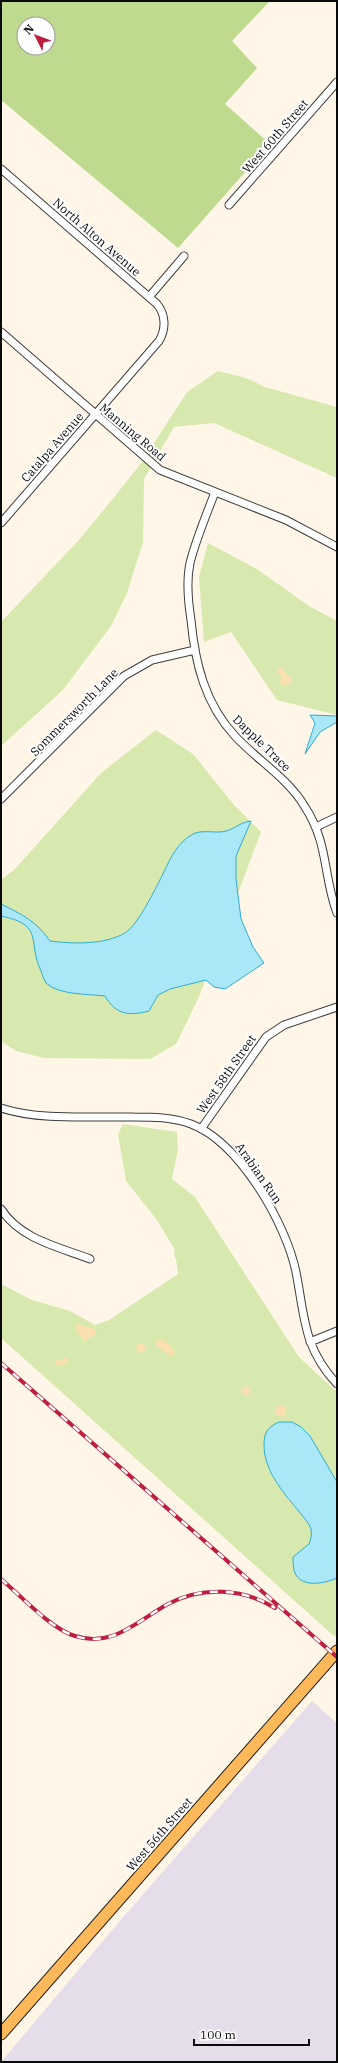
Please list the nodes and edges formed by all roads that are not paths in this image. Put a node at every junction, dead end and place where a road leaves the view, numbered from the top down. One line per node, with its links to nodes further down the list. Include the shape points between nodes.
1 (337, 82): 3 (street, West 60th Street)
2 (1, 169): 5 (street, North Alton Avenue)
3 (229, 205)
4 (184, 256): 5 (street)
5 (148, 297): 6 (street, North Alton Avenue, via 157,304 163,314)
6 (164, 330): 8 (street, Catalpa Avenue, via 159,341)
7 (1, 332): 8 (street, Manning Road)
8 (95, 414): 9 (street, Manning Road, via 155,466); 10 (street, Catalpa Avenue)
9 (215, 492): 11 (street, Manning Road, via 299,525); 12 (street, Dapple Trace, via 196,541 189,572 188,601)
10 (1, 523)
11 (337, 547)
12 (195, 650): 13 (street, Sommersworth Lane, via 152,660 124,676); 15 (street, Dapple Trace, via 204,686 220,717 240,741 290,786)
13 (1, 800)
14 (337, 817): 15 (street)
15 (316, 826): 16 (street, Dapple Trace, via 325,853)
16 (337, 913)
17 (337, 1007): 19 (street, West 58th Street, via 284,1025 266,1037)
18 (1, 1110): 19 (street, Arabian Run, via 42,1116 167,1118)
19 (201, 1128): 23 (street, Arabian Run, via 223,1143 238,1159 278,1221 296,1272 302,1317)
20 (1, 1209): 21 (street, via 25,1232)
21 (90, 1259)
22 (337, 1331): 23 (street)
23 (310, 1342): 24 (street, Arabian Run, via 320,1362)
24 (337, 1384)
25 (337, 1651): 26 (main road, West 56th Street)
26 (1, 2034)

